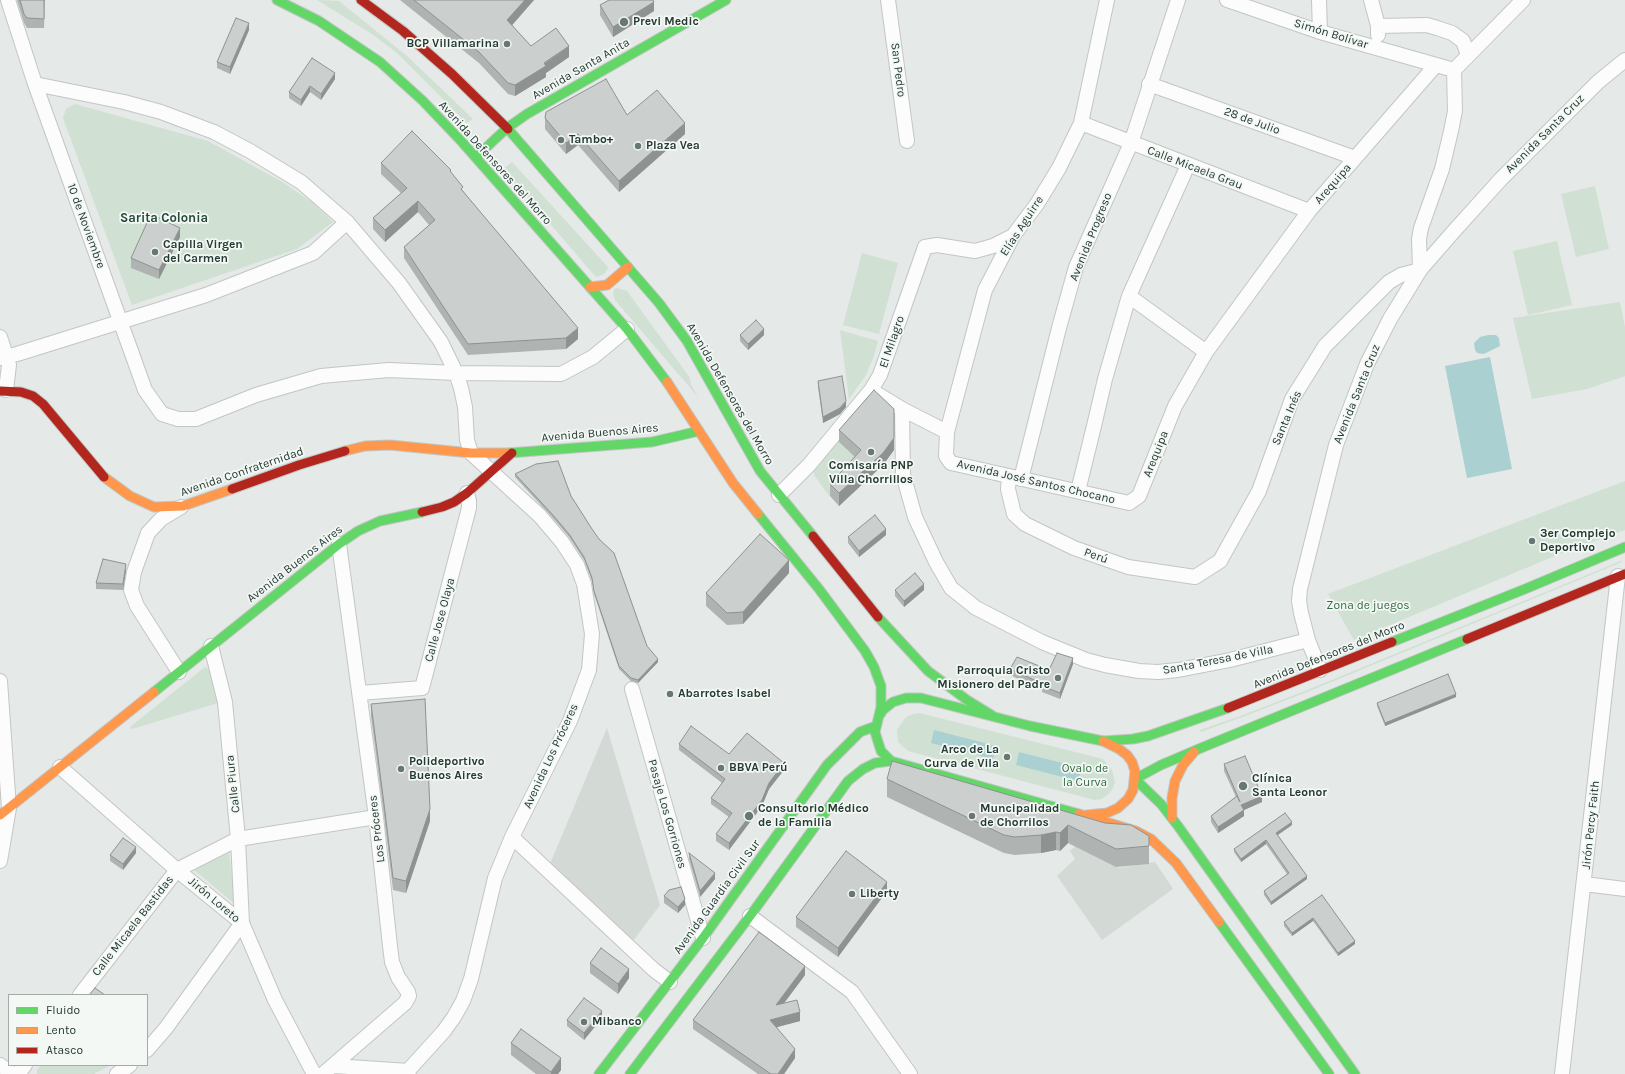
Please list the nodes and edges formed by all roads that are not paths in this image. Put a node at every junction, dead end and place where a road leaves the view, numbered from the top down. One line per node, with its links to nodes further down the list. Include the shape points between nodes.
1 (8, 0): 19 (street, 10 de Noviembre)
2 (277, 0): 25 (main road, Avenida Defensores del Morro, via 319,21 380,62 423,101)
3 (361, 0): 22 (main road, Avenida Defensores del Morro, via 403,31)
4 (888, 0): 23 (street, San Pedro)
5 (1107, 0): 21 (street, Elías Aguirre)
6 (1178, 0): 20 (street, Avenida Progreso)
7 (1227, 0): 13 (street, Simón Bolívar)
8 (1319, 0): 13 (street)
9 (1371, 0): 12 (street)
10 (1523, 0): 15 (street)
11 (724, 1): 22 (main road, Avenida Santa Anita)
12 (1378, 26): 14 (street); 15 (street, via 1438,28 1452,33 1463,41)
13 (1320, 32): 14 (street, Simón Bolívar)
14 (1377, 47): 17 (street, Simón Bolívar)
15 (1468, 55): 18 (street)
16 (1625, 60): 32 (street, Avenida Santa Cruz, via 1598,82 1501,179)
17 (1436, 65): 18 (street); 26 (street, Arequipa)
18 (1454, 70): 32 (street, via 1455,111 1452,131 1421,228)
19 (35, 84): 29 (street, via 124,102 161,112 214,132 301,182); 35 (street, 10 de Noviembre)
20 (1149, 84): 24 (street, Avenida Progreso); 26 (street, 28 de Julio)
21 (1081, 123): 24 (street, Calle Micaela Grau); 30 (street, Elías Aguirre, via 1059,168)
22 (507, 128): 25 (main road, Avenida Santa Anita); 31 (main road, Avenida Defensores del Morro)
23 (907, 141)
24 (1131, 143): 27 (street, Calle Micaela Grau); 50 (street, Avenida Progreso, via 1076,267)
25 (476, 157): 33 (main road, Avenida Defensores del Morro)
26 (1355, 158): 28 (street, Arequipa)
27 (1188, 165): 28 (street, Calle Micaela Grau); 34 (street)
28 (1309, 211): 38 (street, Arequipa)
29 (347, 222): 35 (street, via 313,253 206,295); 40 (street, via 399,283 441,342)
30 (1013, 236): 42 (street, El Milagro, via 975,251 937,245 925,247 880,375); 45 (street, Elías Aguirre, via 985,290)
31 (628, 267): 33 (main road, via 607,285); 53 (main road, Avenida Defensores del Morro, via 687,341 744,446)
32 (1420, 270): 58 (street, Santa Inés, via 1401,274 1389,282 1325,346 1292,399 1259,491); 60 (street, Avenida Santa Cruz, via 1390,319 1367,364 1336,445 1300,588 1301,613)
33 (590, 287): 36 (main road, Avenida Defensores del Morro)
34 (1129, 296): 38 (street); 51 (street, via 1105,379)
35 (121, 322): 39 (street); 40 (street, 10 de Noviembre, via 145,390 162,414 178,419 196,419 256,395 321,376 389,370)
36 (627, 330): 40 (street, via 593,357 561,374); 44 (main road, Avenida Defensores del Morro, via 671,387)
37 (0, 337): 39 (street)
38 (1206, 352): 54 (street, Arequipa, via 1175,406 1139,496)
39 (4, 357): 41 (street, via 8,374)
40 (456, 373): 46 (street)
41 (3, 390): 55 (main road, Avenida Confraternidad, via 33,396 43,404 106,479 130,496 154,507)
42 (871, 390): 43 (street); 53 (street, El Milagro, via 809,465)
43 (902, 409): 45 (street); 60 (street, Santa Teresa de Villa, via 903,474 915,516 951,588 976,608 1042,642 1086,660 1139,671 1178,670)
44 (698, 431): 47 (main road, Avenida Buenos Aires, via 652,442); 67 (main road, Avenida Defensores del Morro, via 733,484 819,589 865,651 881,686)
45 (947, 432): 48 (street, Elías Aguirre)
46 (471, 453): 47 (main road, Avenida Confraternidad); 49 (street, Avenida Los Próceres); 55 (main road, Avenida Confraternidad, via 390,445 364,446 299,465)
47 (512, 453): 49 (main road, Avenida Buenos Aires)
48 (946, 456): 50 (street, Avenida José Santos Chocano, via 951,463)
49 (492, 472): 52 (main road, Avenida Buenos Aires); 79 (street, Avenida Los Próceres, via 540,516 577,565 584,584 592,634 589,670 570,721)
50 (1015, 478): 51 (street, Avenida José Santos Chocano); 58 (street, Perú, via 1008,489 1014,514 1024,524 1074,548 1128,567 1195,577)
51 (1078, 491): 54 (street, Avenida José Santos Chocano)
52 (467, 493): 56 (main road, Avenida Buenos Aires, via 442,507 380,521 358,531); 66 (street, Calle Jose Olaya, via 469,508 422,688)
53 (779, 495): 68 (main road, Avenida Defensores del Morro, via 911,655 947,686)
54 (1129, 503)
55 (183, 506): 63 (street, via 161,519 148,533 134,572 131,590 137,606)
56 (339, 544): 61 (main road, Avenida Buenos Aires); 66 (street, Los Próceres)
57 (1625, 547): 62 (main road, Avenida Defensores del Morro)
58 (1220, 561)
59 (1622, 575): 71 (main road); 83 (street, Jirón Percy Faith)
60 (1308, 640): 62 (street, Avenida Santa Cruz)
61 (212, 646): 63 (main road, Avenida Buenos Aires); 80 (street, Calle Piura, via 225,702)
62 (1320, 670): 70 (main road, Avenida Defensores del Morro, via 1191,722 1133,739)
63 (179, 672): 73 (main road, Avenida Buenos Aires)
64 (0, 681): 75 (street)
65 (632, 689): 87 (street, Pasaje Los Gorriones)
66 (360, 693): 77 (street, Los Próceres)
67 (879, 716): 68 (main road, Avenida Defensores del Morro, via 893,702 906,698 921,698); 69 (main road, Avenida Defensores del Morro)
68 (993, 716): 70 (main road, Avenida Defensores del Morro)
69 (876, 726): 72 (main road, Avenida Defensores del Morro, via 881,751); 87 (main road, Avenida Guardia Civil Sur, via 860,732 827,765)
70 (1103, 741): 74 (main road, Avenida Defensores del Morro, via 1119,748 1127,755)
71 (1194, 752): 74 (main road); 78 (main road, via 1183,765 1175,781)
72 (891, 761): 76 (main road); 85 (main road, via 863,768 848,781)
73 (60, 767): 75 (main road, Avenida Buenos Aires); 82 (street, Jirón Loreto)
74 (1136, 779): 76 (main road, via 1128,800 1118,808 1107,813); 78 (main road)
75 (4, 812): 81 (street)
76 (1082, 816): 103 (main road, via 1136,832 1151,839 1164,850 1187,877)
77 (376, 817): 80 (street, Calle Micaela Bastidas); 94 (street, Los Próceres, via 392,962 409,996 406,1003)
78 (1172, 818): 104 (main road)
79 (512, 837): 88 (street); 95 (street, Avenida Los Próceres, via 496,878 471,979 463,1001 444,1031)
80 (238, 839): 82 (street, Calle Micaela Bastidas); 86 (street, Calle Piura)
81 (0, 861)
82 (177, 870): 86 (street, Jirón Loreto); 89 (street, Calle Micaela Bastidas)
83 (1584, 884): 84 (street); 105 (street, Jirón Percy Faith)
84 (1625, 889)
85 (750, 916): 101 (main road); 102 (street, via 852,992)
86 (242, 923): 90 (street); 99 (street, Jirón Loreto, via 275,1000)
87 (703, 938): 88 (main road, Avenida Guardia Civil Sur)
88 (670, 982): 100 (main road, Avenida Guardia Civil Sur)
89 (81, 994)
90 (148, 1049)
91 (0, 1065): 96 (street)
92 (24, 1066): 97 (street)
93 (129, 1066): 98 (street)
94 (329, 1070): 95 (street)
95 (407, 1072)
96 (13, 1074)
97 (18, 1074)
98 (117, 1074)
99 (314, 1074)
100 (599, 1074)
101 (630, 1074)
102 (910, 1074)
103 (1329, 1074)
104 (1355, 1074)
105 (1562, 1074)

